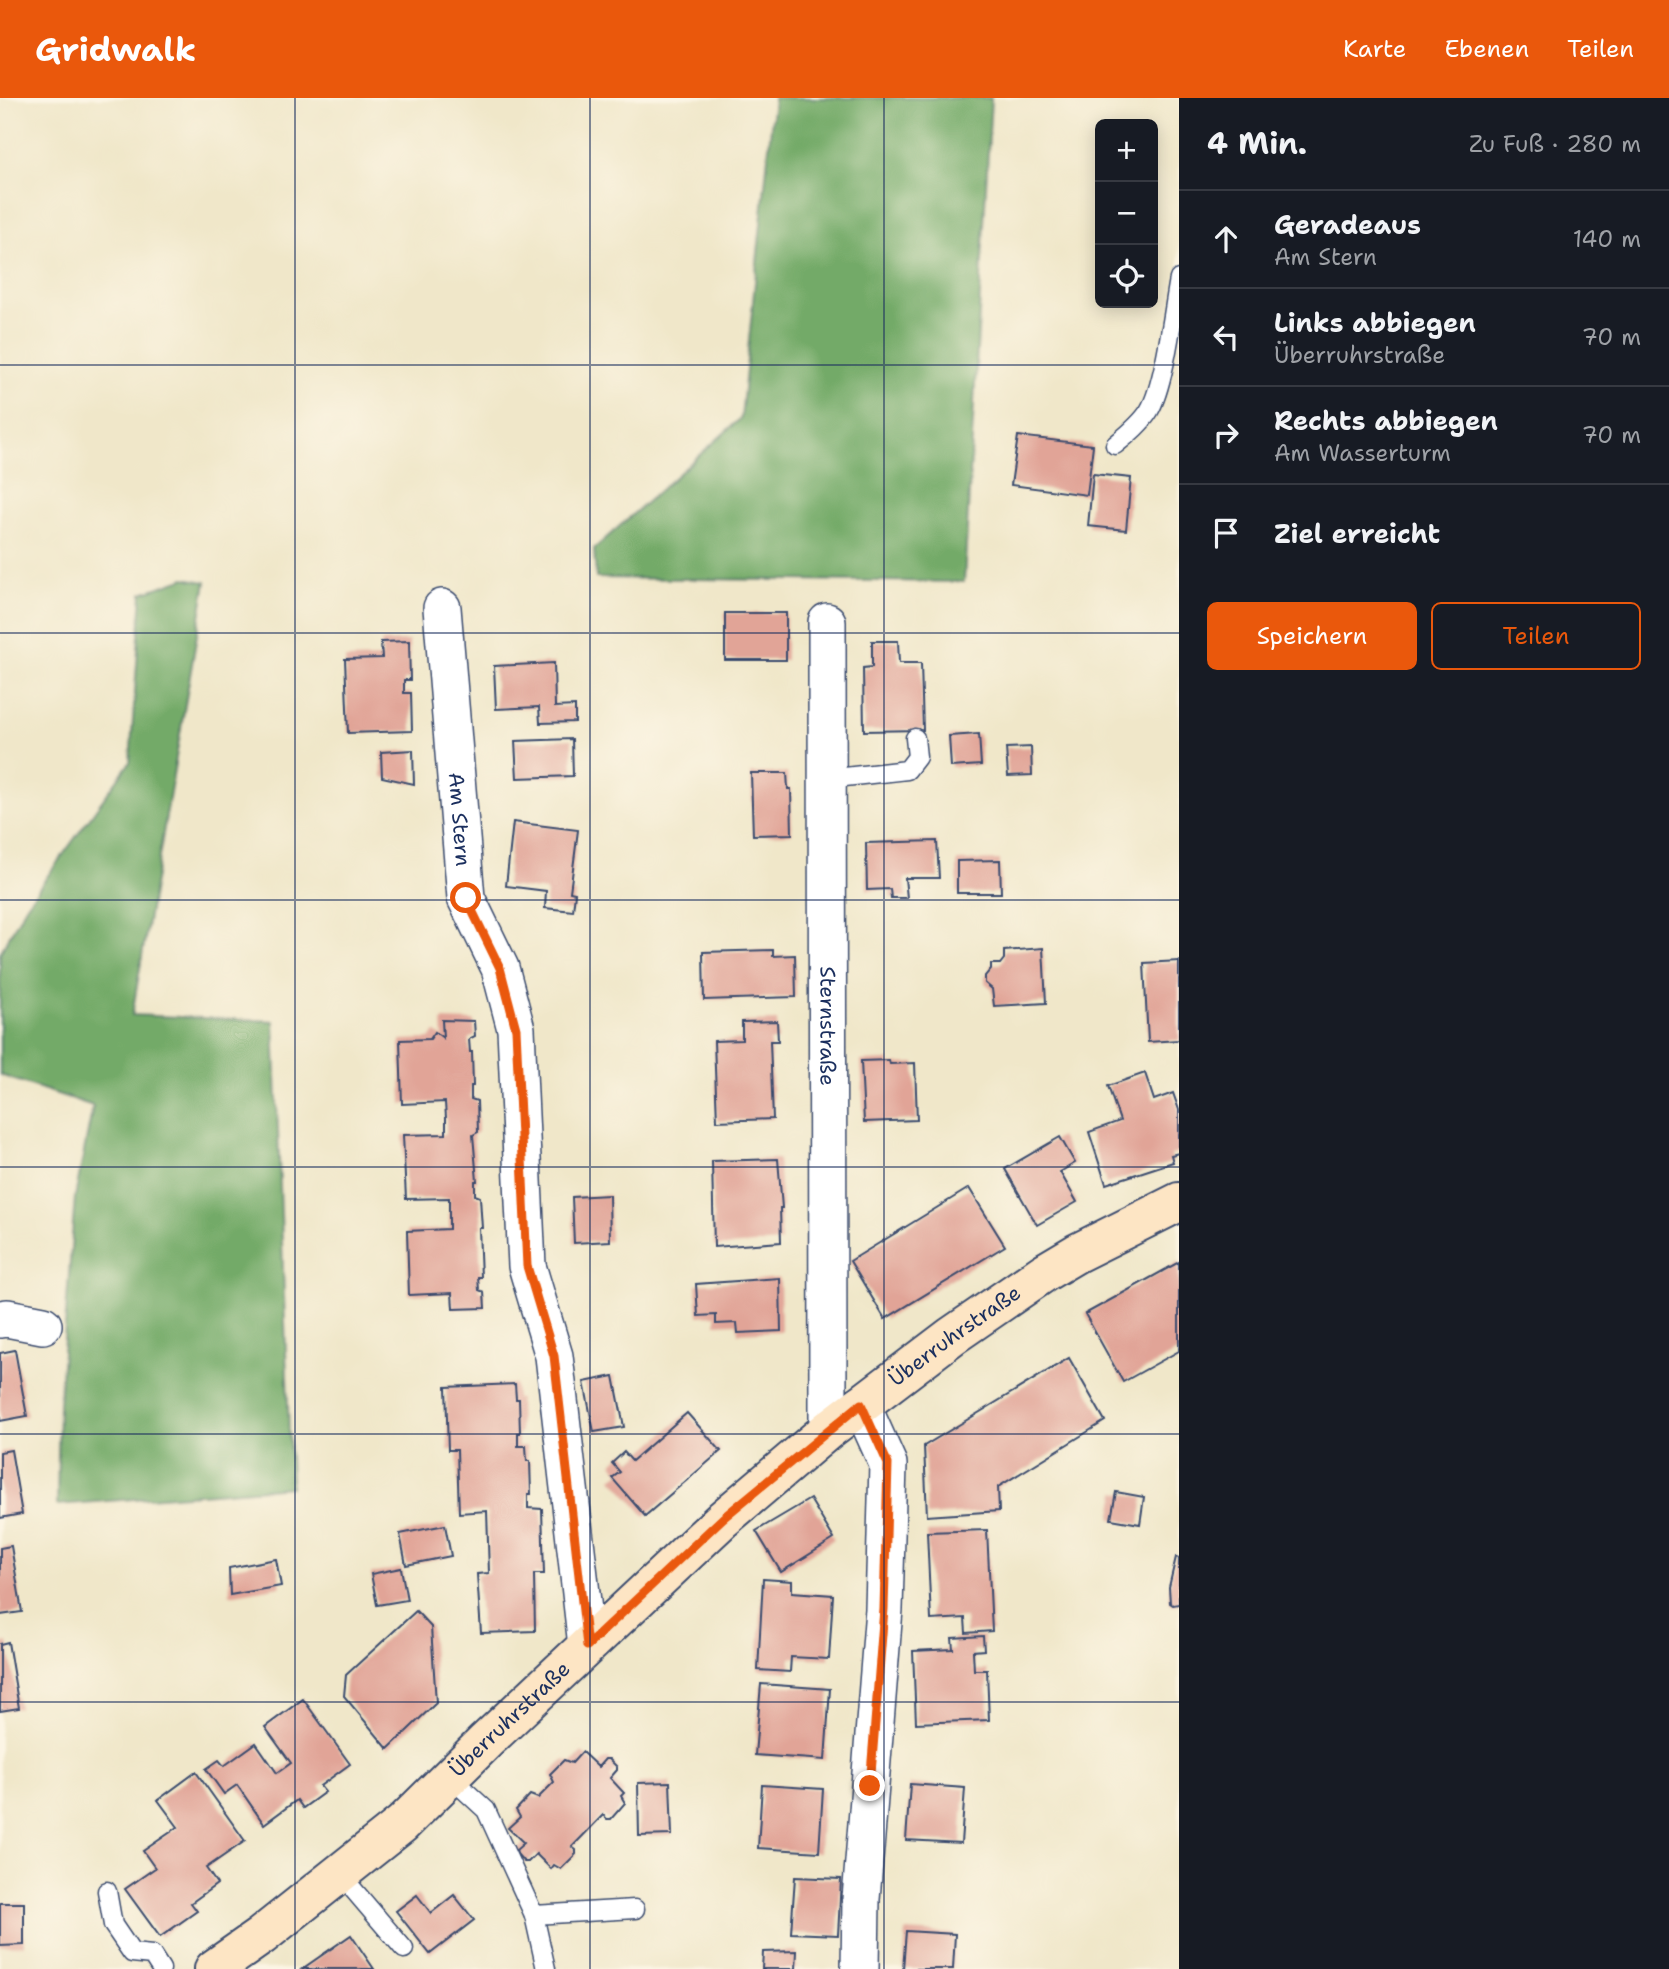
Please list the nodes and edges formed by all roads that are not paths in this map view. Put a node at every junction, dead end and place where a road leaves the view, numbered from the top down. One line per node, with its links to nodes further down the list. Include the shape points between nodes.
1 (1179, 279): 2 (lane, via 1161,377 1150,410)
2 (1115, 445)
3 (442, 608): 12 (street, Am Stern, via 466,898 500,968 516,1029 527,1266 554,1356)
4 (827, 622): 6 (street, Sternstraße)
5 (915, 738): 6 (lane, via 917,757 907,770)
6 (827, 779): 11 (street, Sternstraße)
7 (1179, 1202): 10 (main road, Überruhrstraße, via 1045,1272)
8 (0, 1319): 9 (street)
9 (43, 1325)
10 (861, 1404): 11 (main road, Überruhrstraße); 22 (street, via 888,1464 884,1609 861,1899)
11 (828, 1430): 12 (main road, Überruhrstraße, via 723,1518)
12 (587, 1646): 13 (main road, Überruhrstraße)
13 (449, 1776): 14 (main road, Überruhrstraße, via 402,1824); 17 (lane, via 486,1810)
14 (340, 1874): 18 (lane); 19 (main road, Überruhrstraße)
15 (107, 1891): 20 (lane, via 113,1925 132,1953 152,1955)
16 (635, 1909): 17 (lane)
17 (534, 1915): 21 (lane)
18 (404, 1949)
19 (231, 1964)
20 (161, 1969)
21 (546, 1969)
22 (860, 1969)

